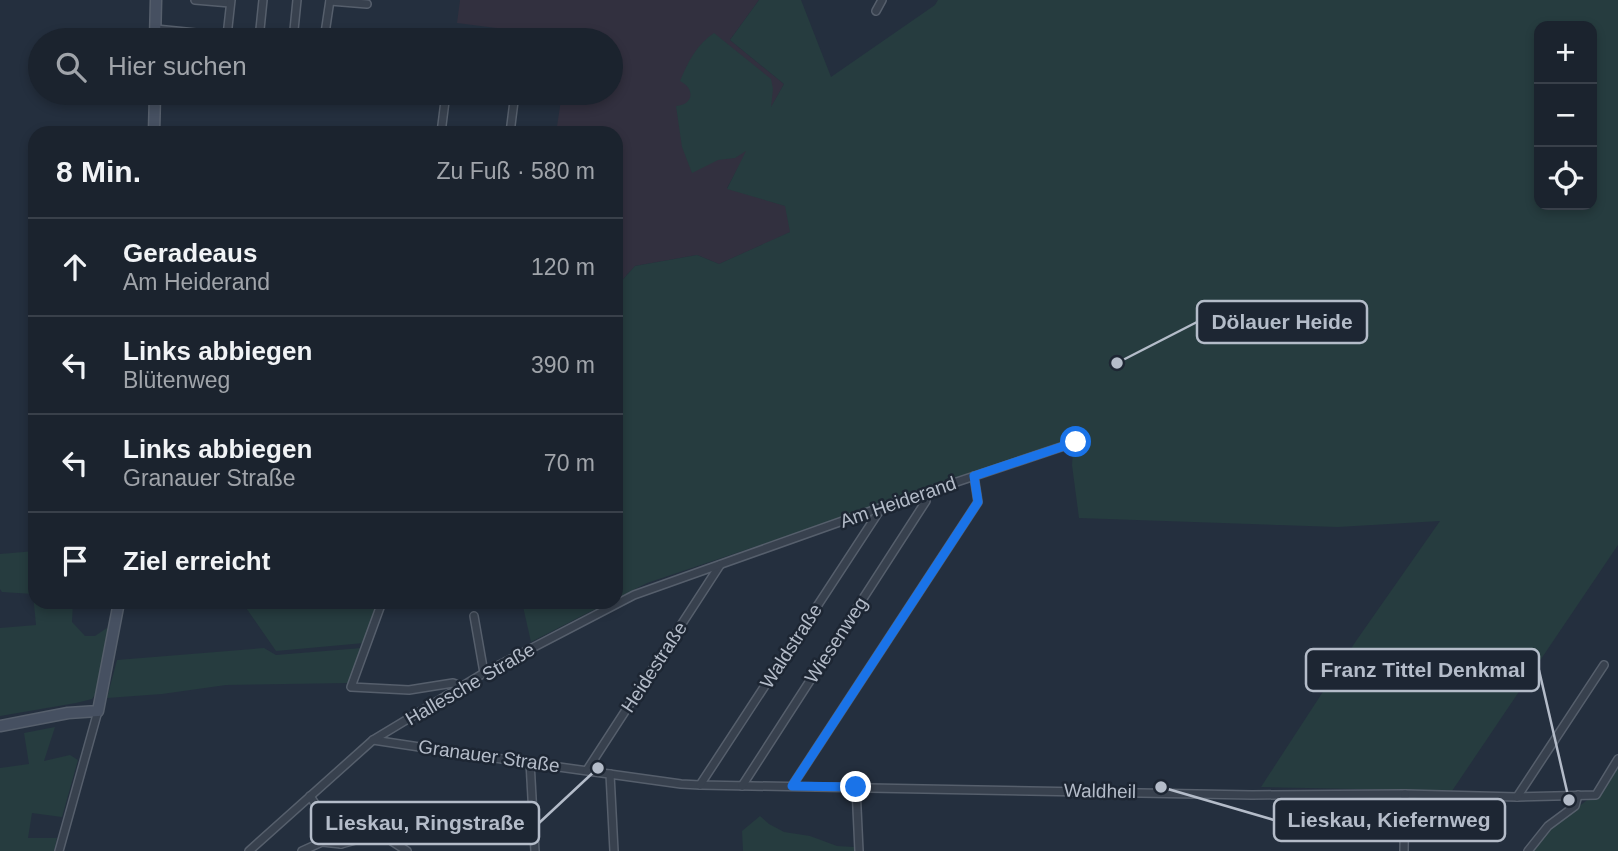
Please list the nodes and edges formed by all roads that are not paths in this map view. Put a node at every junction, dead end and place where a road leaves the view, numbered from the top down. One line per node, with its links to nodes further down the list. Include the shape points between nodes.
1 (156, 0): 10 (street)
2 (195, 0): 7 (street)
3 (263, 0): 12 (street)
4 (297, 0): 13 (street)
5 (330, 0): 8 (street); 14 (street)
6 (882, 0): 9 (street)
7 (230, 1): 11 (street)
8 (367, 4)
9 (876, 11)
10 (156, 28)
11 (228, 28)
12 (261, 28)
13 (294, 28)
14 (326, 28)
15 (155, 105): 18 (street)
16 (444, 105): 19 (street)
17 (514, 105): 20 (street)
18 (154, 126)
19 (442, 126)
20 (511, 126)
21 (1076, 442): 22 (street, Am Heiderand)
22 (974, 476): 23 (street, Am Heiderand); 43 (street, via 978,502)
23 (926, 493): 24 (street, Am Heiderand); 42 (street, Wiesenweg, via 926,501)
24 (882, 507): 25 (street, Am Heiderand); 41 (street, Waldstraße)
25 (720, 564): 26 (street, Hallesche Straße); 39 (street, Heidestraße)
26 (623, 601)
27 (118, 609): 34 (street)
28 (379, 609): 33 (street, via 351,687 409,690 453,683)
29 (607, 609): 32 (street, Hallesche Straße)
30 (474, 616): 32 (street)
31 (1604, 665): 48 (street)
32 (485, 673): 33 (street, Hallesche Straße)
33 (461, 686): 36 (street, Hallesche Straße)
34 (98, 711): 35 (street); 50 (street)
35 (0, 726)
36 (373, 740): 38 (street, Granauer Straße); 47 (street, Hallesche Straße)
37 (1618, 759): 46 (street, Waldheil, via 1596,795)
38 (530, 762): 39 (street, Granauer Straße); 54 (street)
39 (587, 770): 40 (street, Granauer Straße)
40 (610, 774): 41 (street, Granauer Straße); 55 (street)
41 (700, 785): 42 (street, Granauer Straße)
42 (742, 786): 43 (street, Granauer Straße)
43 (792, 786): 44 (street, Granauer Straße)
44 (856, 787): 45 (street, Waldheil); 56 (street)
45 (1405, 794): 48 (street, Waldheil); 57 (street)
46 (1578, 795): 48 (street, Waldheil); 58 (street, via 1575,806 1548,826)
47 (310, 796): 49 (street); 51 (street, Hallesche Straße)
48 (1517, 797)
49 (339, 847): 52 (street, via 322,842); 53 (street, via 374,835)
50 (59, 851)
51 (248, 851)
52 (302, 851)
53 (407, 851)
54 (535, 851)
55 (614, 851)
56 (859, 851)
57 (1404, 851)
58 (1528, 851)

